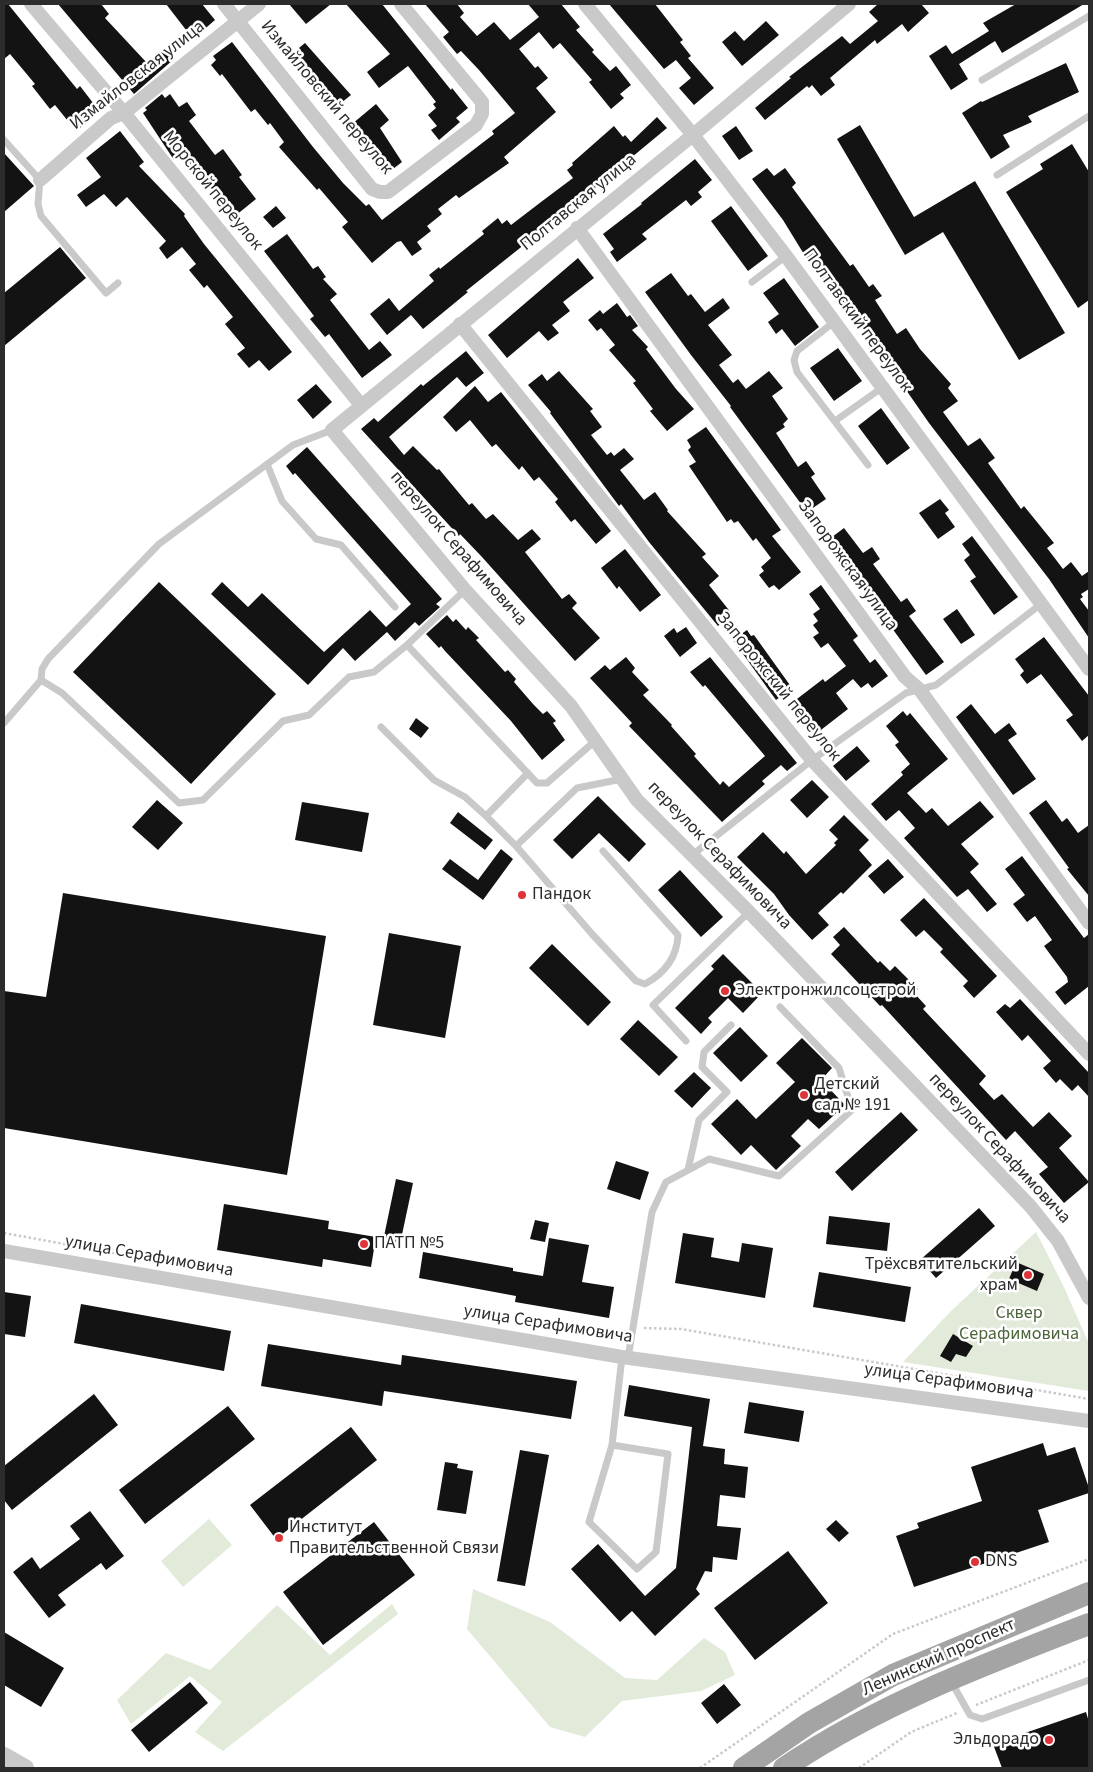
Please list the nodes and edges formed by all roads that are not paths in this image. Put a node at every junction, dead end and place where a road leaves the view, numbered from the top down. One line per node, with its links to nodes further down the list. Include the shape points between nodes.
1 (31, 4): 10 (street, Морской переулок)
2 (224, 4): 8 (street, Измайловский переулок)
3 (259, 4): 8 (street, Измайловская улица)
4 (401, 4): 8 (street, Измайловский переулок, via 482,102 482,114 476,125 388,192 372,189)
5 (585, 4): 12 (street, Полтавский переулок)
6 (849, 4): 12 (street, Полтавская улица)
7 (1089, 16): 9 (lane)
8 (238, 21): 10 (street, Измайловская улица)
9 (982, 80)
10 (124, 113): 15 (street, Измайловская улица, via 111,118); 23 (street, Морской переулок)
11 (1089, 116): 14 (lane)
12 (693, 135): 16 (street, Полтавская улица); 17 (street, Полтавский переулок)
13 (4, 140): 15 (lane)
14 (997, 175)
15 (40, 180): 19 (lane, via 38,204 41,216 106,293)
16 (577, 228): 21 (street, Полтавская улица); 34 (street, Запорожская улица, via 905,677)
17 (786, 256): 18 (lane); 20 (street, Полтавский переулок)
18 (752, 282)
19 (118, 283)
20 (834, 322): 22 (street, Полтавский переулок); 24 (lane, via 797,350 794,360 797,372)
21 (460, 324): 23 (street, Полтавская улица); 38 (street, Запорожский переулок)
22 (883, 387): 24 (lane); 29 (street, Полтавский переулок)
23 (361, 405): 25 (street, Полтавская улица)
24 (835, 421): 27 (lane)
25 (332, 430): 26 (lane, via 292,445); 28 (street, переулок Серафимовича)
26 (267, 464): 30 (lane, via 282,501 316,539 341,545); 33 (lane, via 159,544 48,659 42,669)
27 (868, 465)
28 (465, 590): 31 (lane); 37 (street, переулок Серафимовича, via 571,706)
29 (1041, 604): 32 (street, Полтавский переулок); 34 (lane, via 936,685)
30 (395, 607)
31 (407, 645): 33 (lane, via 374,672 349,676 309,715 283,721 203,800 180,803 62,693); 39 (lane)
32 (1089, 670)
33 (41, 680): 35 (lane)
34 (920, 690): 38 (lane, via 906,693); 46 (street, Запорожская улица)
35 (4, 723)
36 (381, 727): 41 (lane, via 434,780 465,797)
37 (595, 741): 39 (lane, via 547,783 537,782); 40 (street, переулок Серафимовича)
38 (812, 760): 44 (lane); 50 (street, Запорожский переулок)
39 (528, 773): 41 (lane)
40 (622, 779): 42 (lane, via 576,788); 44 (street, переулок Серафимовича, via 637,800)
41 (486, 816): 42 (lane)
42 (516, 846): 43 (lane, via 636,981 646,984 658,977 677,950 678,935)
43 (603, 851)
44 (691, 856): 45 (street, переулок Серафимовича)
45 (749, 912): 49 (lane, via 652,1005); 53 (street, переулок Серафимовича, via 1031,1207 1058,1241)
46 (1089, 923)
47 (780, 1007): 51 (lane, via 839,1068 852,1110 779,1176 709,1159)
48 (731, 1025): 51 (lane, via 704,1052 702,1067 727,1092 699,1120)
49 (686, 1041)
50 (1089, 1054)
51 (688, 1170): 54 (lane, via 666,1182 652,1212)
52 (4, 1251): 54 (street, улица Серафимовича)
53 (1089, 1298)
54 (625, 1358): 55 (street, улица Серафимовича); 56 (lane)
55 (1089, 1421)
56 (612, 1445): 56 (lane, via 589,1522 637,1569 656,1552 668,1454)
57 (1089, 1593): 63 (main road, Ленинский проспект, via 893,1675 809,1723)
58 (1089, 1624): 59 (main road, Ленинский проспект)
59 (950, 1678): 60 (lane, via 970,1715 982,1719); 64 (main road, Ленинский проспект, via 826,1740)
60 (1089, 1680)
61 (4, 1756): 62 (street)
62 (25, 1768)
63 (744, 1768)
64 (784, 1768)

